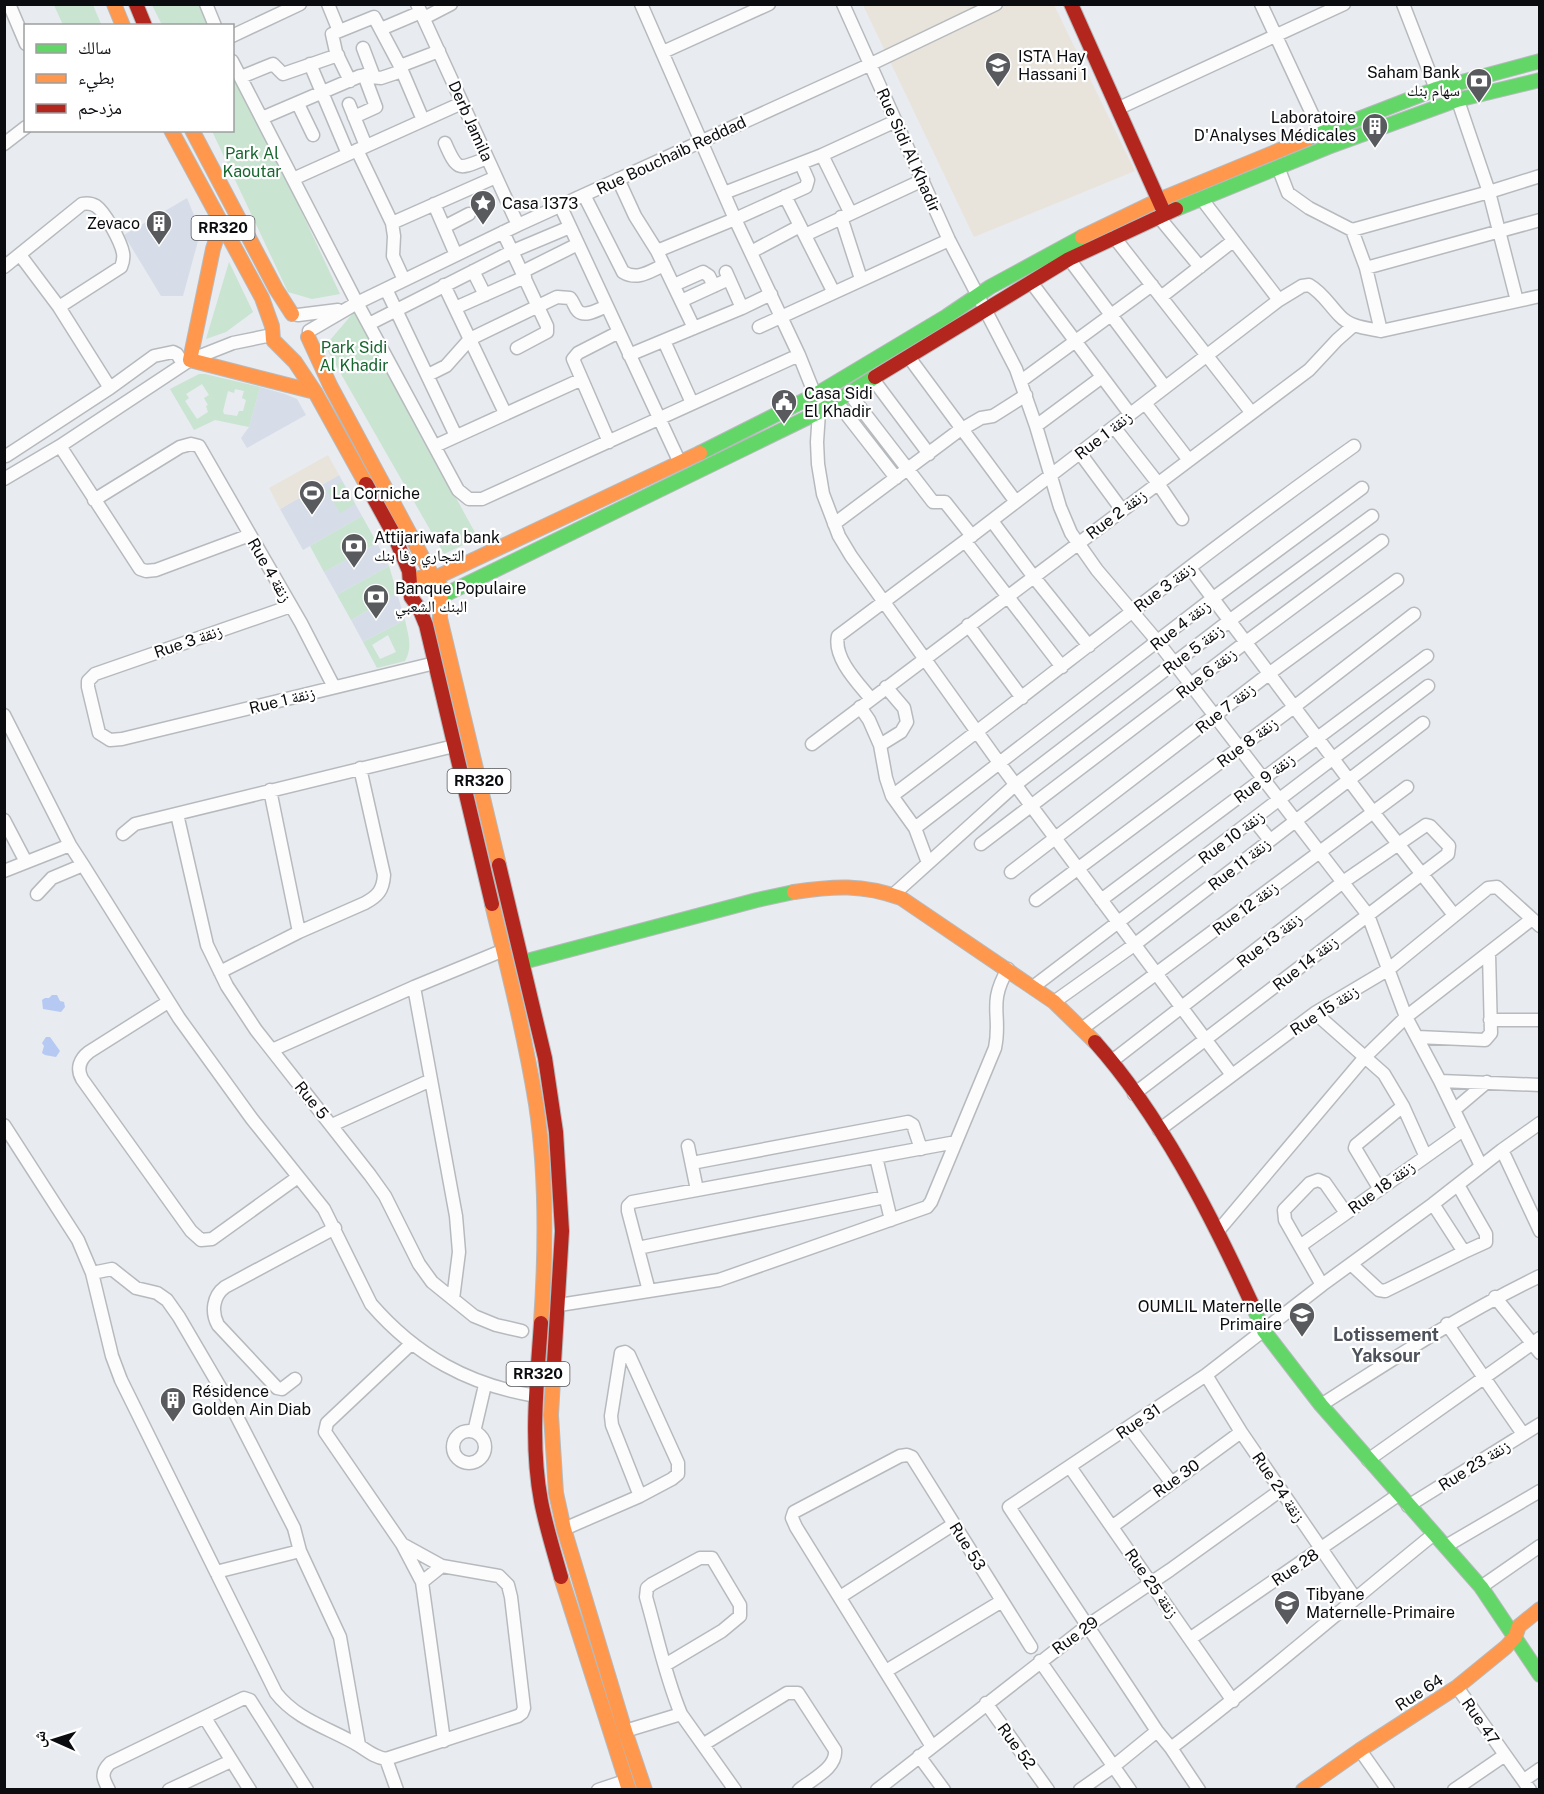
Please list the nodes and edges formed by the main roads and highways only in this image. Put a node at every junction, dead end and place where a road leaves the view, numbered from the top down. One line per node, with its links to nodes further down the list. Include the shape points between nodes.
1 (114, 4): 4 (main road)
2 (136, 4): 5 (main road)
3 (1071, 4): 10 (main road)
4 (122, 24)
5 (144, 24)
6 (1539, 61): 10 (main road, via 1436,89)
7 (1539, 80): 11 (main road, via 1457,100)
8 (172, 132): 12 (main road, RR320)
9 (193, 132): 13 (main road, RR320, via 276,289)
10 (1159, 200): 11 (main road); 18 (main road, via 1028,266 815,394)
11 (1161, 214): 20 (main road, via 1069,259 819,412)
12 (221, 224): 14 (main road, RR320, via 262,298); 17 (main road, via 187,362)
13 (295, 315): 14 (main road, via 282,316); 15 (main road, RR320, via 306,322)
14 (272, 331): 16 (main road, RR320, via 276,345)
15 (309, 334): 16 (main road, via 302,347); 18 (main road, RR320, via 330,385)
16 (285, 351): 17 (main road, RR320)
17 (315, 392): 19 (main road, RR320, via 393,532 408,568)
18 (434, 578): 19 (main road, via 420,577); 20 (main road, RR320, via 441,586)
19 (411, 587): 21 (main road, RR320)
20 (441, 597): 21 (main road, via 432,607); 22 (main road, RR320, via 441,623)
21 (416, 605): 26 (main road, RR320, via 426,625 528,1056 545,1188 545,1267 536,1396 536,1456 544,1514)
22 (523, 962): 24 (main road, via 779,895 842,886 894,894 1008,969 1083,1028 1112,1061 1159,1130 1218,1231 1264,1331 1321,1405 1481,1587); 27 (main road, RR320, via 548,1075 556,1132 562,1232 551,1431 556,1493)
23 (1539, 1609): 24 (main road, Rue 64, via 1519,1626)
24 (1515, 1637): 25 (main road); 28 (main road, Rue 64, via 1457,1687)
25 (1539, 1676)
26 (627, 1785)
27 (645, 1790)
28 (1304, 1790)

